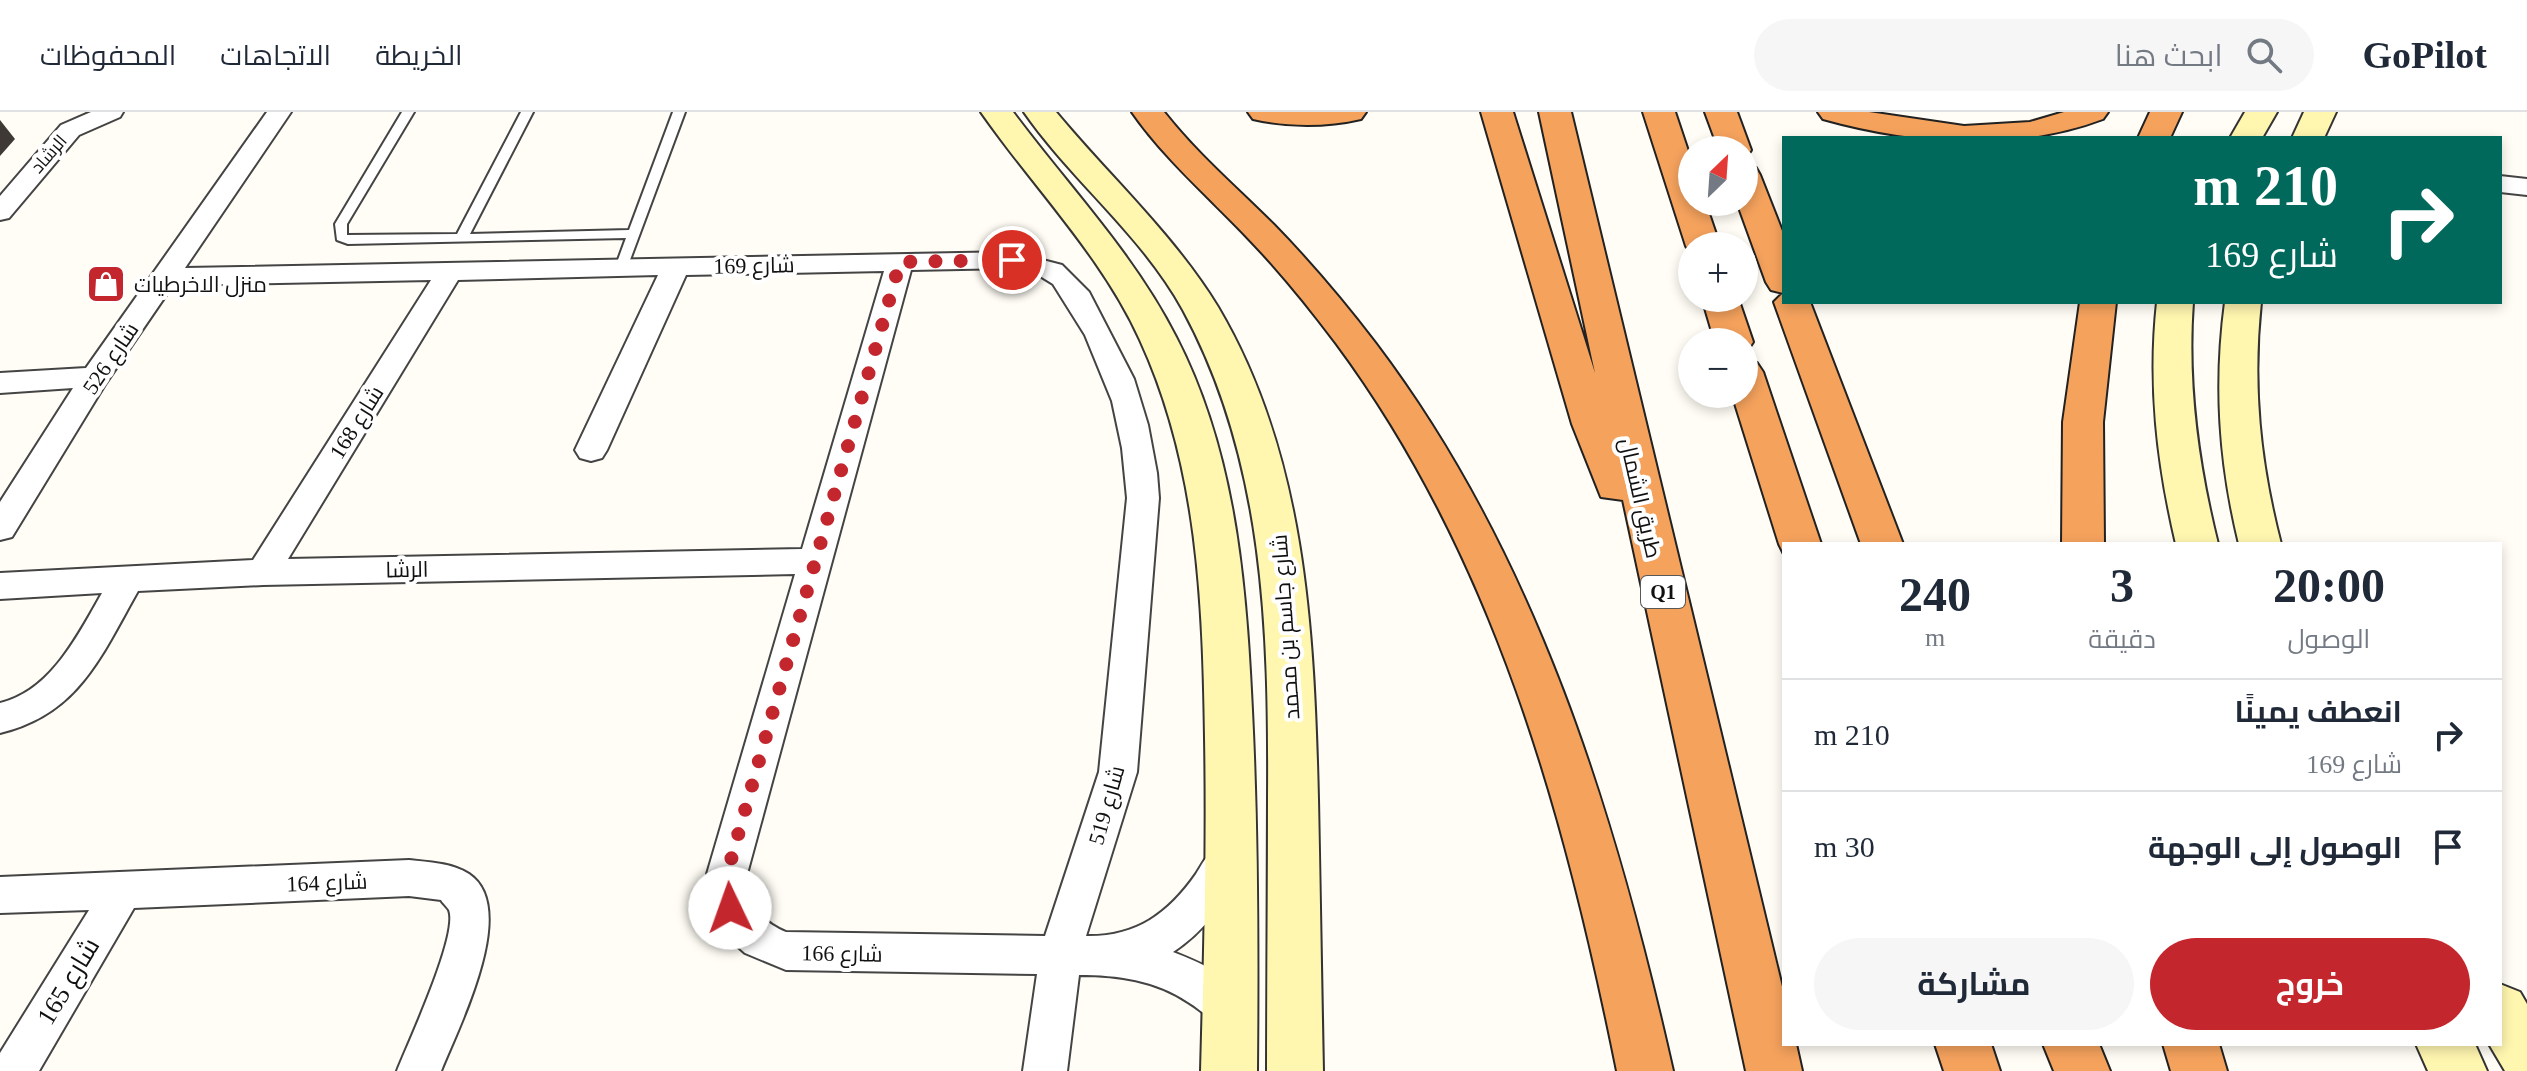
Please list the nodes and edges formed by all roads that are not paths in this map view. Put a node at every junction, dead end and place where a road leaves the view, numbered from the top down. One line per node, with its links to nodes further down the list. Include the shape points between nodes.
1 (111, 112): 26 (street, الرشاد, via 70,130)
2 (279, 112): 35 (street, شارع 526)
3 (408, 112): 30 (lane, via 341,224 341,237)
4 (527, 112): 30 (lane)
5 (679, 112): 29 (lane)
6 (997, 112): 58 (main road, via 1120,270 1158,339 1190,417 1222,557)
7 (1040, 112): 74 (main road, شارع جاسم بن محمد, via 1132,214 1182,279 1218,339 1259,445 1278,526 1291,642)
8 (1148, 112): 75 (highway, via 1310,286 1391,393 1444,478 1525,650 1591,841)
9 (1264, 112): 10 (highway)
10 (1350, 112)
11 (1497, 112): 46 (highway, via 1592,424 1616,487)
12 (1555, 112): 46 (highway, طريق الشمال / Q1)
13 (1659, 112): 28 (highway)
14 (1721, 112): 20 (highway)
15 (1834, 112): 16 (highway, via 1954,135 2034,130)
16 (2092, 112)
17 (2166, 112): 21 (highway)
18 (2261, 112): 22 (main road)
19 (2320, 112): 23 (main road)
20 (1730, 136)
21 (2155, 136)
22 (2247, 136)
23 (2309, 136)
24 (2502, 184): 25 (street)
25 (2527, 187)
26 (0, 212)
27 (1758, 212): 36 (highway)
28 (1698, 232)
29 (634, 234): 30 (lane); 33 (lane)
30 (461, 238)
31 (900, 262): 32 (street, شارع 169); 47 (street, شارع 169, via 1025,261 1065,279 1105,344 1128,400 1142,463); 53 (street, شارع 166)
32 (676, 267): 33 (street, شارع 169); 44 (street)
33 (621, 268): 34 (street, شارع 169)
34 (450, 271): 35 (street, شارع 169); 54 (street, شارع 168)
35 (165, 277): 41 (street, شارع 526)
36 (1782, 277)
37 (1793, 304): 49 (highway)
38 (2098, 304): 50 (highway, via 2085,375 2078,471)
39 (2175, 304): 51 (main road, via 2169,352 2174,435)
40 (2243, 304): 52 (main road, via 2235,410 2242,479)
41 (95, 377): 42 (street); 45 (street, شارع 526)
42 (0, 383)
43 (1756, 408): 48 (highway)
44 (591, 450)
45 (0, 528)
46 (1648, 530): 76 (highway, طريق الشمال / Q1)
47 (1140, 535): 61 (street, شارع 519, via 1118,772)
48 (1799, 542)
49 (1881, 542)
50 (2083, 542)
51 (2197, 542)
52 (2259, 542)
53 (815, 561): 54 (street, الرشا); 61 (street, شارع 166, via 727,874 730,908 739,923 751,936 786,951)
54 (263, 572): 55 (street, الرشا)
55 (129, 578): 56 (street, الرشا); 57 (street, via 53,695 32,710)
56 (0, 586)
57 (0, 718)
58 (1232, 854): 62 (street, شارع 166, via 1179,926 1143,948); 63 (main road)
59 (123, 890): 60 (street, شارع 164); 70 (street, شارع 165); 71 (street, شارع 164, via 418,878 454,887 470,908 471,937)
60 (0, 895)
61 (1061, 956): 62 (street, شارع 166); 72 (street, شارع 519)
62 (1114, 956): 63 (street, شارع 166, via 1159,965 1192,979)
63 (1230, 1009): 73 (main road)
64 (2502, 1014): 69 (main road)
65 (1964, 1046): 77 (highway)
66 (2072, 1046): 78 (highway)
67 (2192, 1046): 79 (highway)
68 (2445, 1046): 80 (main road)
69 (2527, 1055)
70 (14, 1071)
71 (419, 1071)
72 (1045, 1071)
73 (1229, 1071)
74 (1295, 1071)
75 (1645, 1071)
76 (1774, 1071)
77 (1972, 1071)
78 (2082, 1071)
79 (2199, 1071)
80 (2459, 1071)

